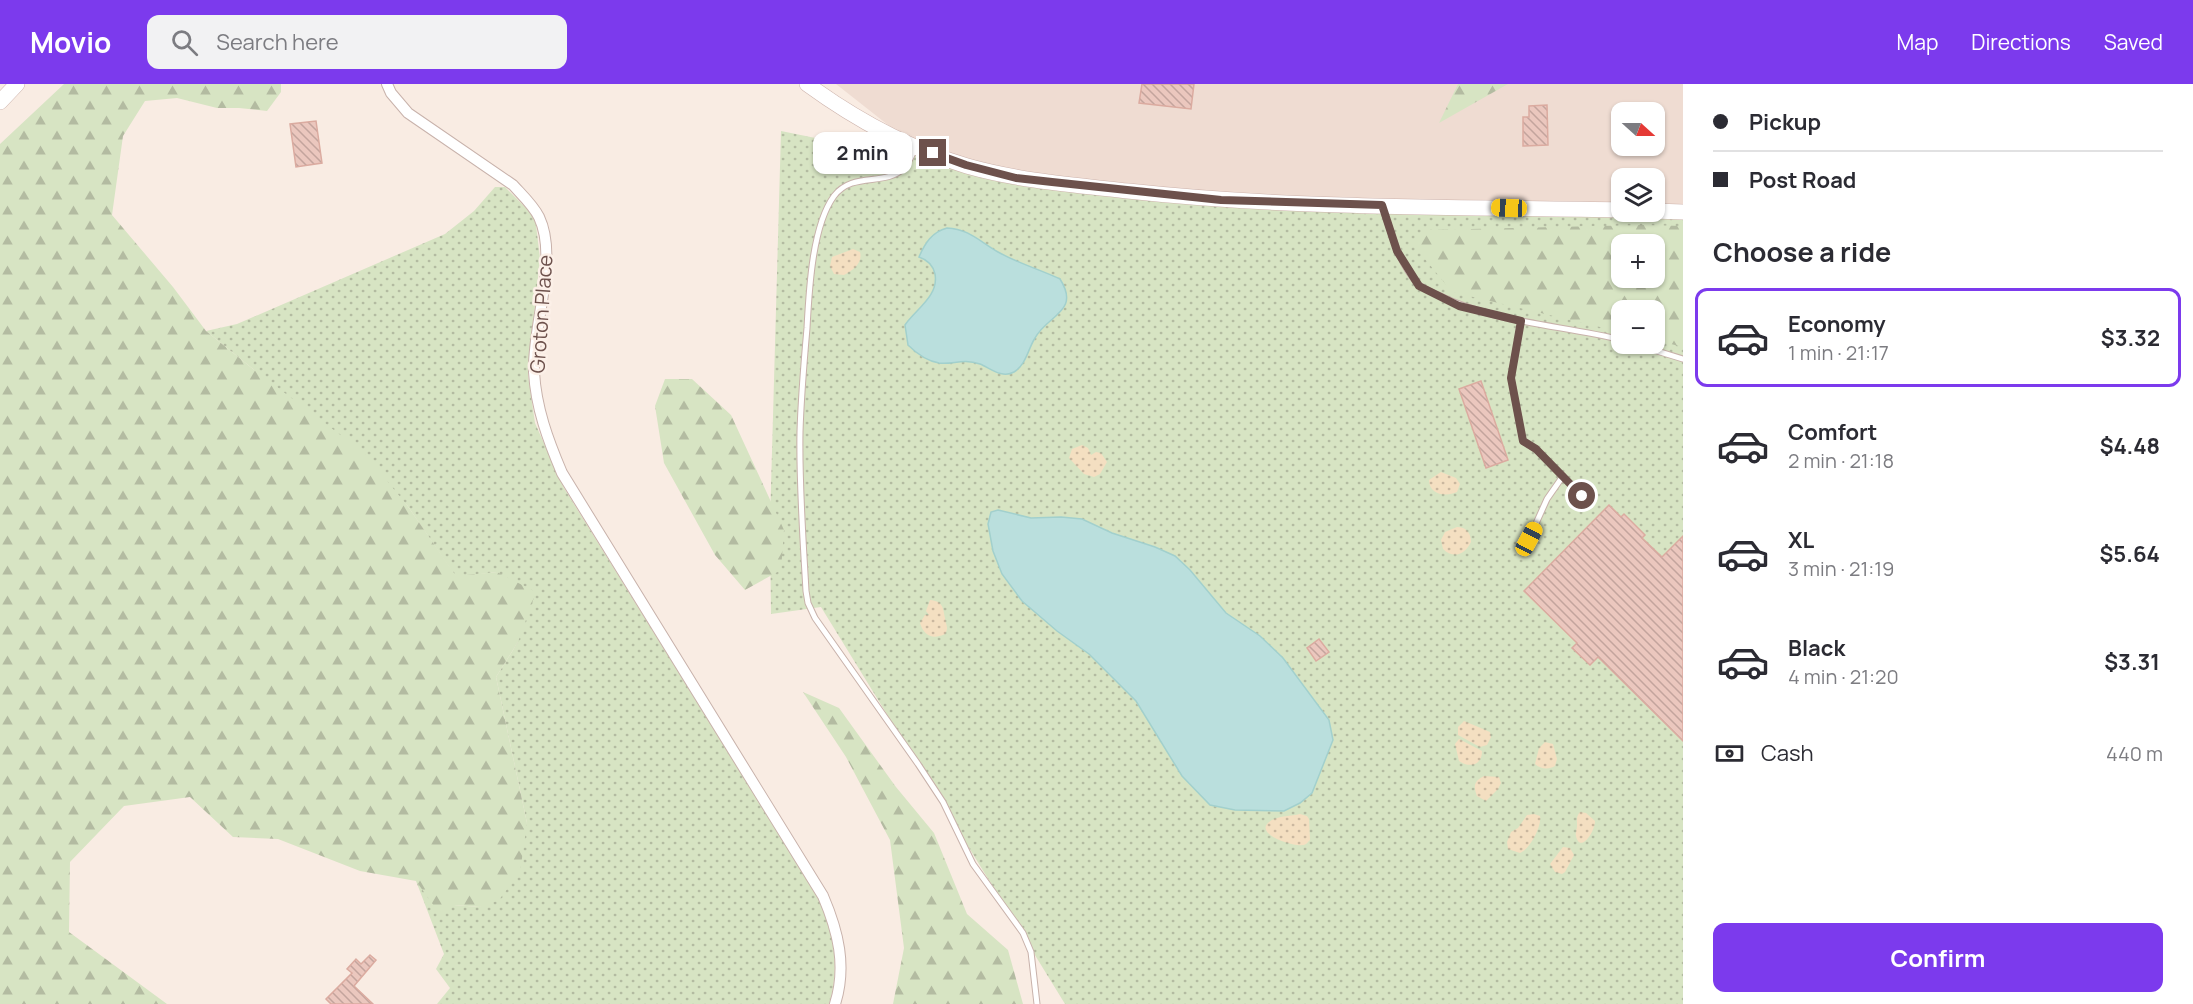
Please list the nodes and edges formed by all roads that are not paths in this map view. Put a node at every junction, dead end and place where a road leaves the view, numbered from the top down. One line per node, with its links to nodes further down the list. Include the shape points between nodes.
1 (17, 84): 4 (main road)
2 (387, 84): 17 (street, Groton Place, via 408,113 513,185 539,217 546,260 534,372 549,442 562,473 823,896 840,945)
3 (807, 84): 5 (main road, via 850,113)
4 (0, 102)
5 (916, 147): 6 (main road, via 1016,178 1221,200); 18 (lane, via 900,171 852,183 835,195 816,243 808,298 800,431 806,591 815,618 918,764 943,802 973,864 1023,933 1031,952)
6 (1382, 205): 7 (main road); 10 (lane, via 1397,251 1419,286 1459,306)
7 (1611, 210)
8 (1665, 211): 9 (main road)
9 (1683, 212)
10 (1521, 321): 11 (lane); 14 (lane, via 1511,378 1523,441)
11 (1611, 337)
12 (1665, 353): 13 (lane)
13 (1683, 359)
14 (1563, 476): 15 (lane); 16 (lane, via 1547,499)
15 (1582, 496)
16 (1529, 539)
17 (835, 1004)
18 (1036, 1004)

